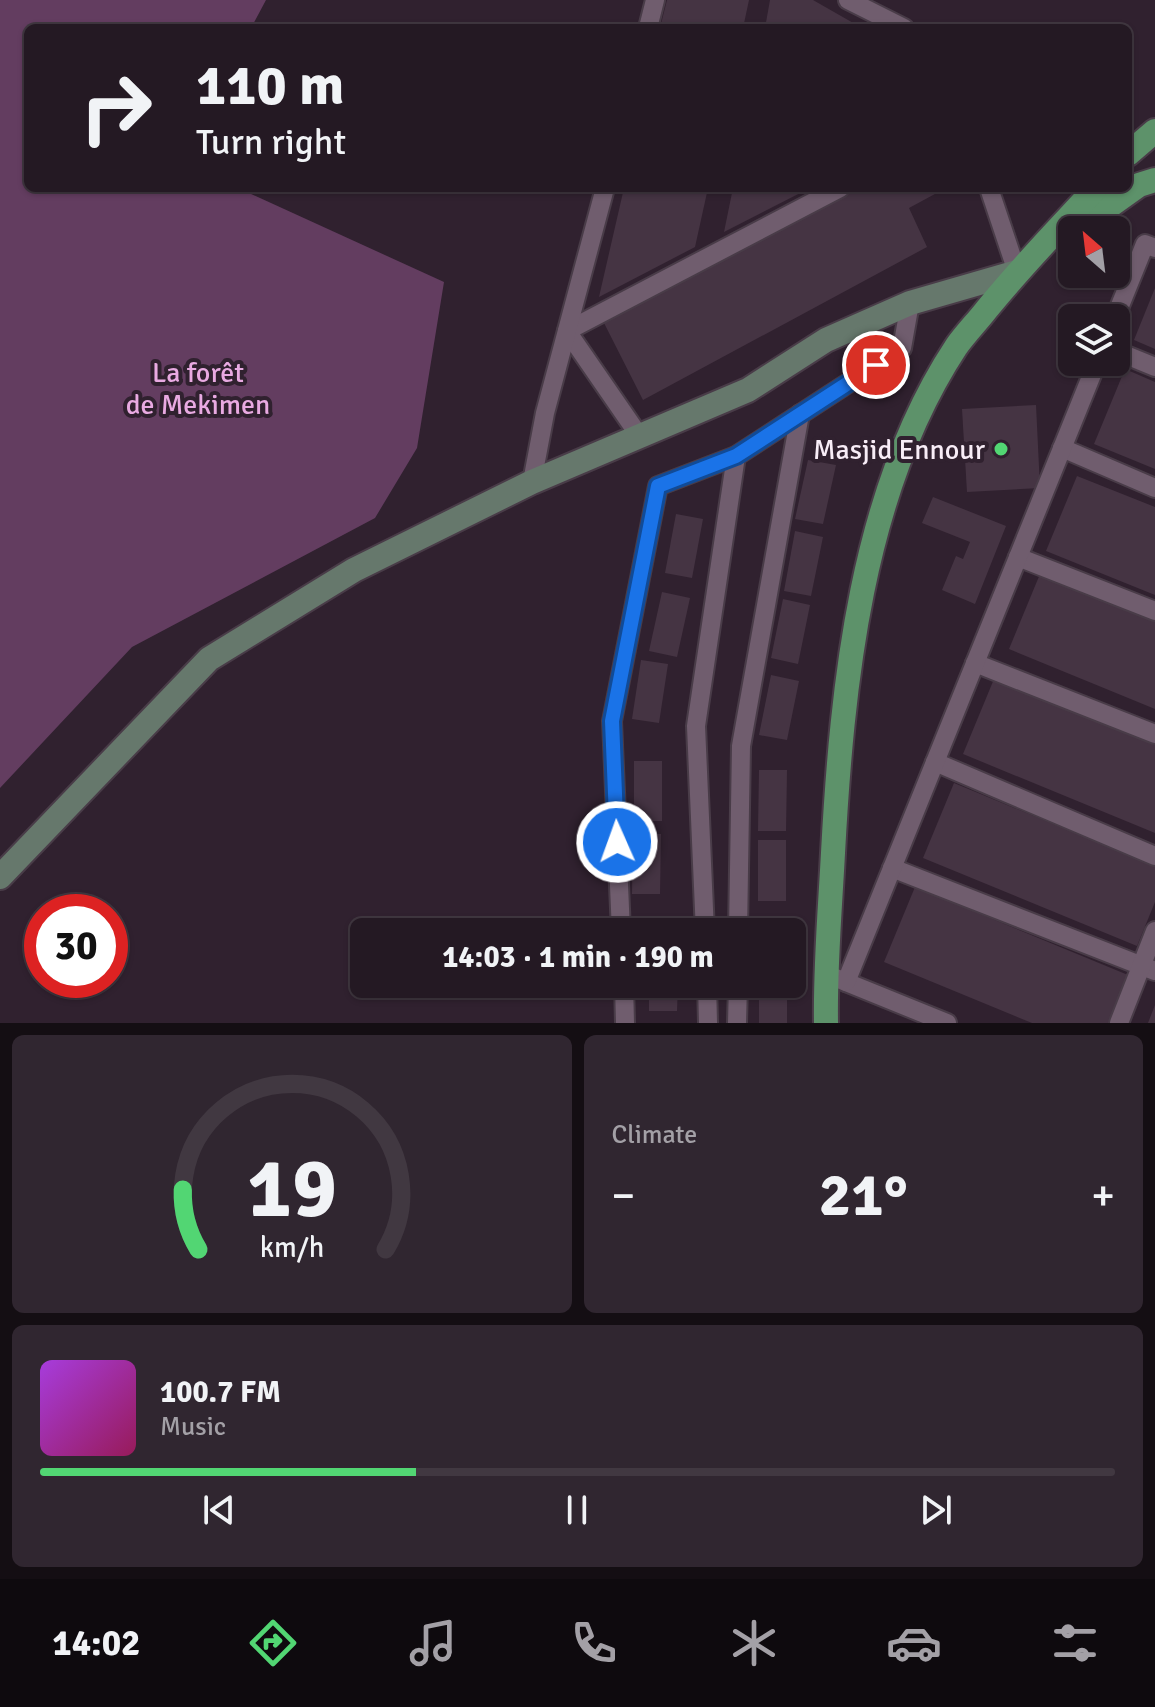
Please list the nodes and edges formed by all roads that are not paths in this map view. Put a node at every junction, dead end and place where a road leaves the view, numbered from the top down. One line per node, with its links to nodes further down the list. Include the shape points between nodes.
1 (655, 0): 3 (street)
2 (848, 0): 4 (street)
3 (649, 24)
4 (896, 24)
5 (1155, 131): 6 (main road)
6 (1132, 151)
7 (1155, 180): 8 (main road)
8 (1132, 190)
9 (604, 192): 20 (street)
10 (832, 192): 20 (street)
11 (990, 192): 17 (street)
12 (1092, 192): 17 (main road)
13 (1129, 192): 14 (main road)
14 (1095, 216)
15 (1058, 243): 17 (main road)
16 (1155, 248): 19 (street, via 1145,244)
17 (1017, 272): 18 (street); 43 (main road, via 956,347 912,429 884,505 855,621 837,766)
18 (910, 303): 24 (street, via 902,348); 25 (street, via 826,340 748,390)
19 (1121, 304)
20 (567, 331): 25 (street); 28 (street)
21 (1130, 357): 22 (street)
22 (1155, 367)
23 (1091, 376): 26 (street)
24 (800, 414): 27 (street); 40 (street, via 741,746)
25 (640, 437): 28 (street)
26 (1062, 448): 29 (street); 30 (street)
27 (736, 456): 38 (street, via 658,486 612,721); 39 (street, via 696,726)
28 (532, 482): 37 (street, via 354,570 209,659)
29 (1155, 488)
30 (1018, 557): 31 (street); 32 (street)
31 (1155, 611)
32 (975, 663): 33 (street); 34 (street)
33 (1155, 734)
34 (935, 762): 35 (street); 36 (street)
35 (1155, 856)
36 (892, 868): 42 (street); 43 (street)
37 (0, 877)
38 (620, 918)
39 (704, 918)
40 (738, 918)
41 (1155, 931): 42 (street)
42 (1148, 968): 52 (street)
43 (836, 978): 50 (main road); 51 (street)
44 (624, 998): 47 (street)
45 (707, 998): 48 (street)
46 (738, 998): 49 (street)
47 (625, 1023)
48 (708, 1023)
49 (737, 1023)
50 (826, 1023)
51 (947, 1023)
52 (1119, 1023)

